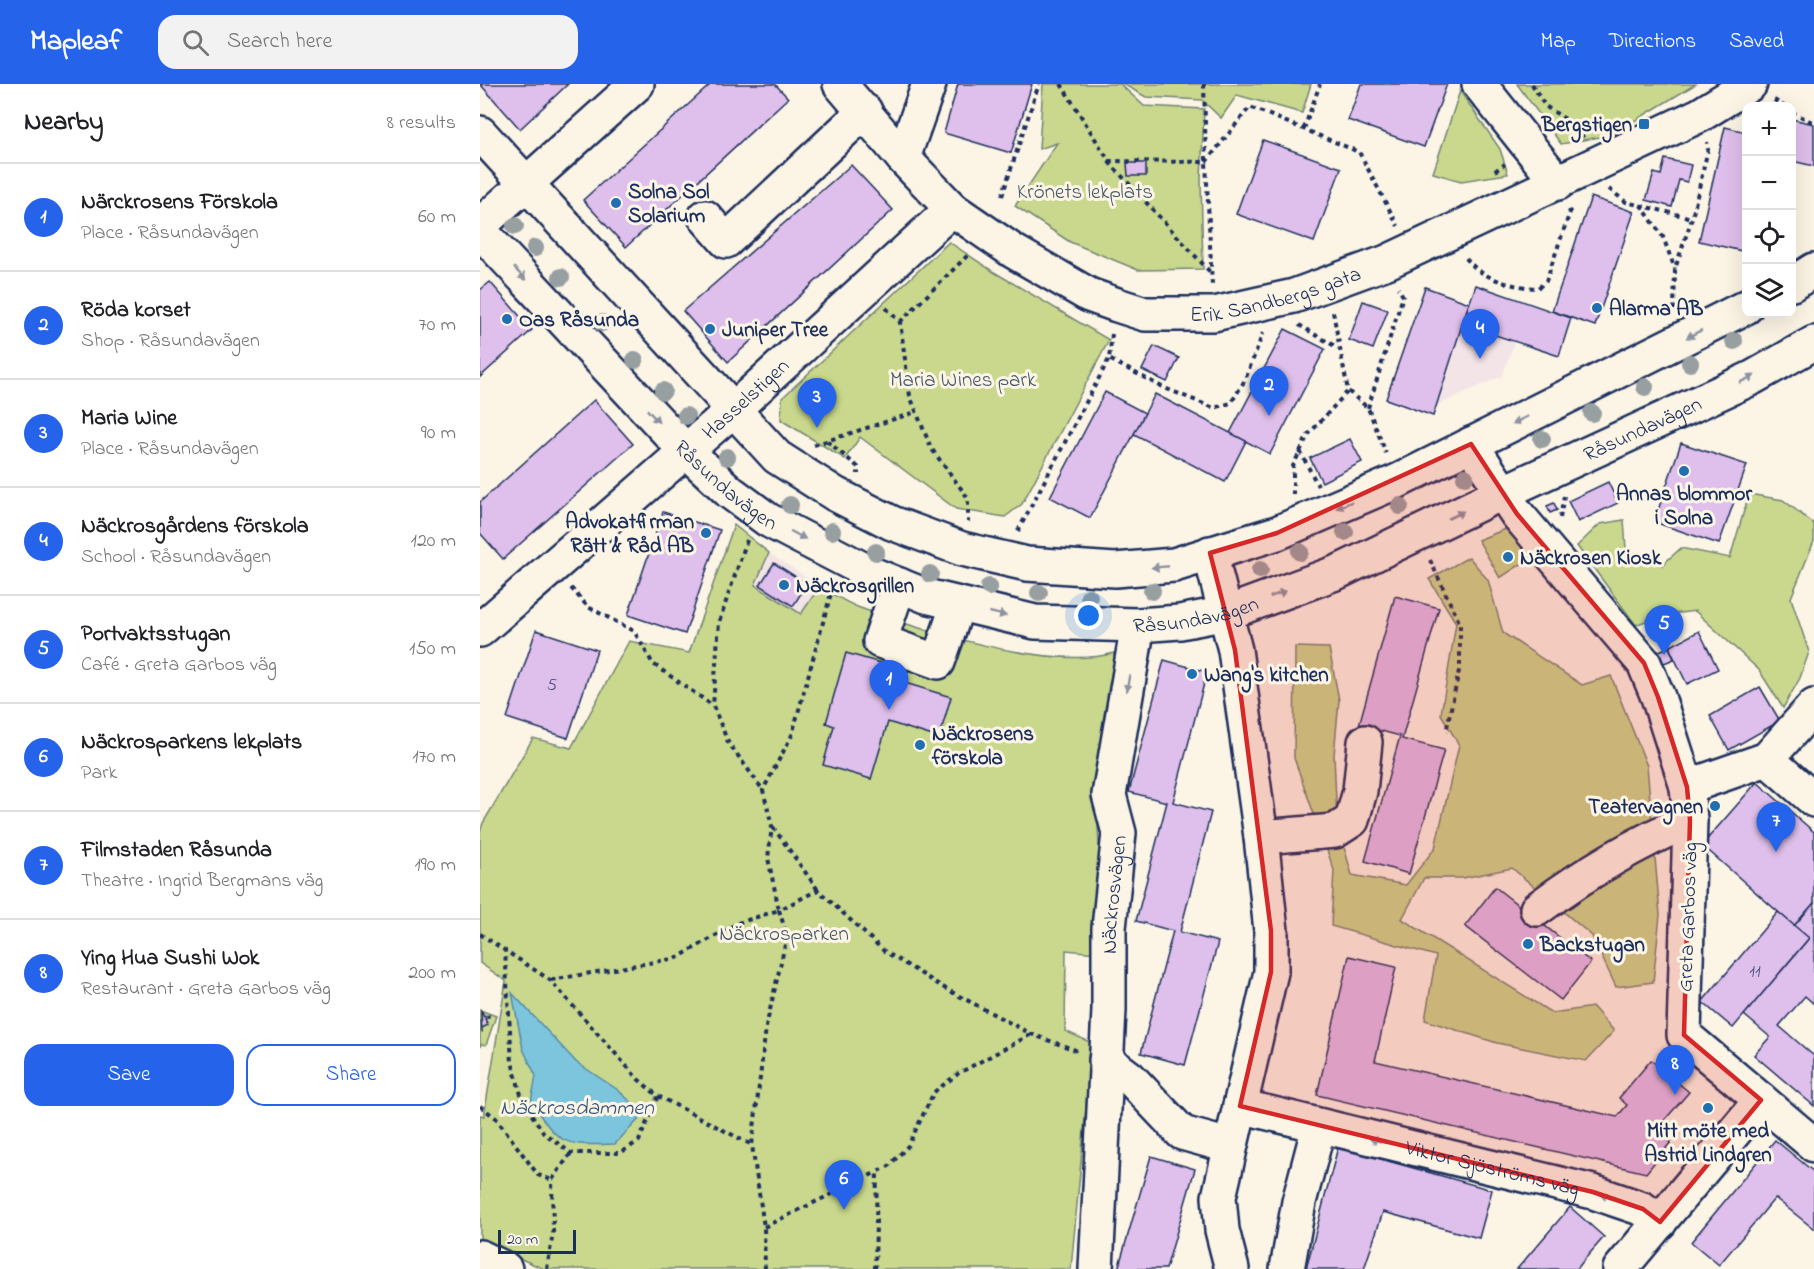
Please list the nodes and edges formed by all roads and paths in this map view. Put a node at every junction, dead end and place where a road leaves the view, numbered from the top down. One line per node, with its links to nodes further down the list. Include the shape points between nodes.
1 (637, 84): 22 (street)
2 (840, 84): 11 (street, Erik Sandbergs gata)
3 (929, 84): 18 (street)
4 (1039, 84): 24 (path)
5 (1061, 84): 19 (path)
6 (1204, 84): 20 (path)
7 (1320, 84): 16 (path)
8 (1479, 84): 23 (street)
9 (1532, 84): 15 (path, via 1545,106)
10 (1750, 84): 13 (street, Erik Sandbergs gata)
11 (865, 111): 18 (street, Erik Sandbergs gata); 27 (street, via 726,241)
12 (1796, 114): 14 (path)
13 (1700, 115): 21 (street, Erik Sandbergs gata); 28 (path, via 1708,148)
14 (1814, 123)
15 (1579, 128)
16 (1304, 129): 20 (path, via 1251,107); 33 (path, via 1359,152)
17 (480, 133): 22 (street)
18 (903, 158): 26 (street, Erik Sandbergs gata)
19 (1109, 161): 20 (path); 36 (path)
20 (1206, 162): 36 (path)
21 (1596, 165): 23 (street, Erik Sandbergs gata); 25 (path, via 1610,192 1626,202)
22 (526, 183): 29 (street); 52 (street)
23 (1557, 183): 31 (street, Erik Sandbergs gata); 31 (path, via 1570,212 1546,281 1538,288 1521,288 1479,273)
24 (1002, 196)
25 (1641, 205): 28 (path); 34 (path, via 1663,237)
26 (952, 209): 39 (street, Hasselstigen); 41 (street, Erik Sandbergs gata, via 1013,251 1089,295)
27 (705, 217)
28 (1692, 218): 34 (path)
29 (480, 225)
30 (480, 231): 57 (street, Råsundavägen, one-way to 57)
31 (1449, 235): 33 (street, Erik Sandbergs gata)
32 (972, 251): 46 (path)
33 (1399, 257): 38 (street, Erik Sandbergs gata); 51 (path, via 1402,296)
34 (1675, 269): 43 (path)
35 (1814, 270): 37 (street)
36 (1212, 274): 44 (path)
37 (1796, 281)
38 (1328, 285): 40 (street, Erik Sandbergs gata); 48 (path)
39 (867, 289): 46 (path); 52 (street, Hasselstigen)
40 (1260, 303): 44 (street, Erik Sandbergs gata); 49 (path, via 1264,330 1245,380 1231,403 1214,408 1162,387)
41 (1117, 306): 44 (street, Erik Sandbergs gata, via 1145,314); 49 (path)
42 (1742, 309): 55 (street, one-way to 55)
43 (1674, 313)
44 (1214, 314)
45 (1292, 321): 48 (path)
46 (900, 322): 53 (path, via 910,396)
47 (1814, 343): 63 (street, Råsundavägen, one-way to 47, via 1752,378)
48 (1338, 348): 50 (path)
49 (1109, 358): 67 (path)
50 (1348, 391): 51 (path); 58 (path, via 1308,435)
51 (1368, 408): 59 (path)
52 (733, 410): 57 (street, Hasselstigen); 69 (street, one-way to 52, via 1174,565 1115,570 1027,564 962,549 917,534 835,494 777,457)
53 (916, 412): 54 (path); 65 (path, via 931,448 968,498)
54 (827, 441): 56 (path); 60 (path, via 858,467)
55 (1471, 444): 63 (street, Greta Garbos väg); 69 (street, one-way to 69, via 1398,481 1277,533)
56 (810, 447)
57 (685, 450): 71 (street, Hasselstigen); 73 (street, Råsundavägen, one-way to 73, via 730,492 768,520)
58 (1300, 451): 61 (path); 64 (path, via 1293,466)
59 (1386, 453)
60 (858, 478)
61 (1318, 487)
62 (1565, 488): 66 (path)
63 (1502, 493): 75 (street, Råsundavägen, one-way to 63, via 1338,572); 83 (street, Greta Garbos väg, via 1644,663)
64 (1293, 498)
65 (968, 522)
66 (1558, 529)
67 (1018, 531)
68 (748, 536): 78 (path, via 719,622)
69 (1210, 553): 75 (street)
70 (1429, 559): 80 (path, via 1460,624 1460,666)
71 (553, 566): 77 (street, Hasselstigen); 78 (path, via 588,607 634,631 653,664)
72 (833, 585): 84 (path, via 792,735)
73 (898, 585): 74 (street, Råsundavägen); 74 (street, via 880,641 938,662)
74 (958, 604): 76 (street, Råsundavägen, one-way to 76, via 1035,622)
75 (1227, 613): 76 (street, Råsundavägen); 88 (street)
76 (1138, 625): 96 (street, Näckrosvägen, one-way to 96, via 1109,795 1119,833 1109,928)
77 (480, 630)
78 (713, 706): 84 (path, via 728,741)
79 (1814, 706): 82 (street)
80 (1446, 732)
81 (1365, 742): 88 (street, via 1352,820 1335,831)
82 (1767, 759): 83 (street); 85 (street)
83 (1687, 787): 86 (street, Greta Garbos väg)
84 (763, 790): 87 (path)
85 (1814, 800)
86 (1690, 820): 90 (street, via 1646,839); 98 (street, Greta Garbos väg, via 1684,1035)
87 (772, 826): 89 (path); 91 (path, via 768,858)
88 (1261, 837): 100 (street, via 1271,972)
89 (818, 890): 91 (path); 95 (path, via 884,951)
90 (1537, 909)
91 (779, 910): 94 (path, via 738,922 677,958); 102 (path, via 787,936 766,1027)
92 (480, 934): 93 (path)
93 (505, 951): 94 (path); 105 (path, via 512,1062 523,1102 544,1133)
94 (550, 980): 97 (path, via 638,1079)
95 (1031, 1034): 96 (path); 106 (path, via 934,1092 908,1146 889,1166)
96 (1106, 1060): 104 (street, via 1130,1078 1182,1133); 115 (street, Näckrosvägen)
97 (658, 1096): 102 (path); 105 (path, via 639,1141 620,1153)
98 (1761, 1100): 103 (street, Greta Garbos väg); 108 (street)
99 (480, 1106): 107 (path, via 496,1118 538,1175)
100 (1240, 1106): 101 (street, Viktor Sjöströms väg); 104 (street)
101 (1319, 1126): 108 (street, Viktor Sjöströms väg, one-way to 101, via 1642,1209 1593,1192); 117 (street)
102 (752, 1145): 109 (path)
103 (1814, 1145)
104 (1229, 1146): 116 (street, via 1219,1197)
105 (571, 1153): 107 (path)
106 (877, 1172): 109 (path); 114 (path)
107 (552, 1180): 112 (path, via 553,1233)
108 (1660, 1222): 118 (street)
109 (764, 1227): 113 (path)
110 (480, 1257): 111 (street)
111 (506, 1269)
112 (547, 1269)
113 (765, 1269)
114 (875, 1269)
115 (1096, 1269)
116 (1232, 1269)
117 (1287, 1269)
118 (1620, 1269)

